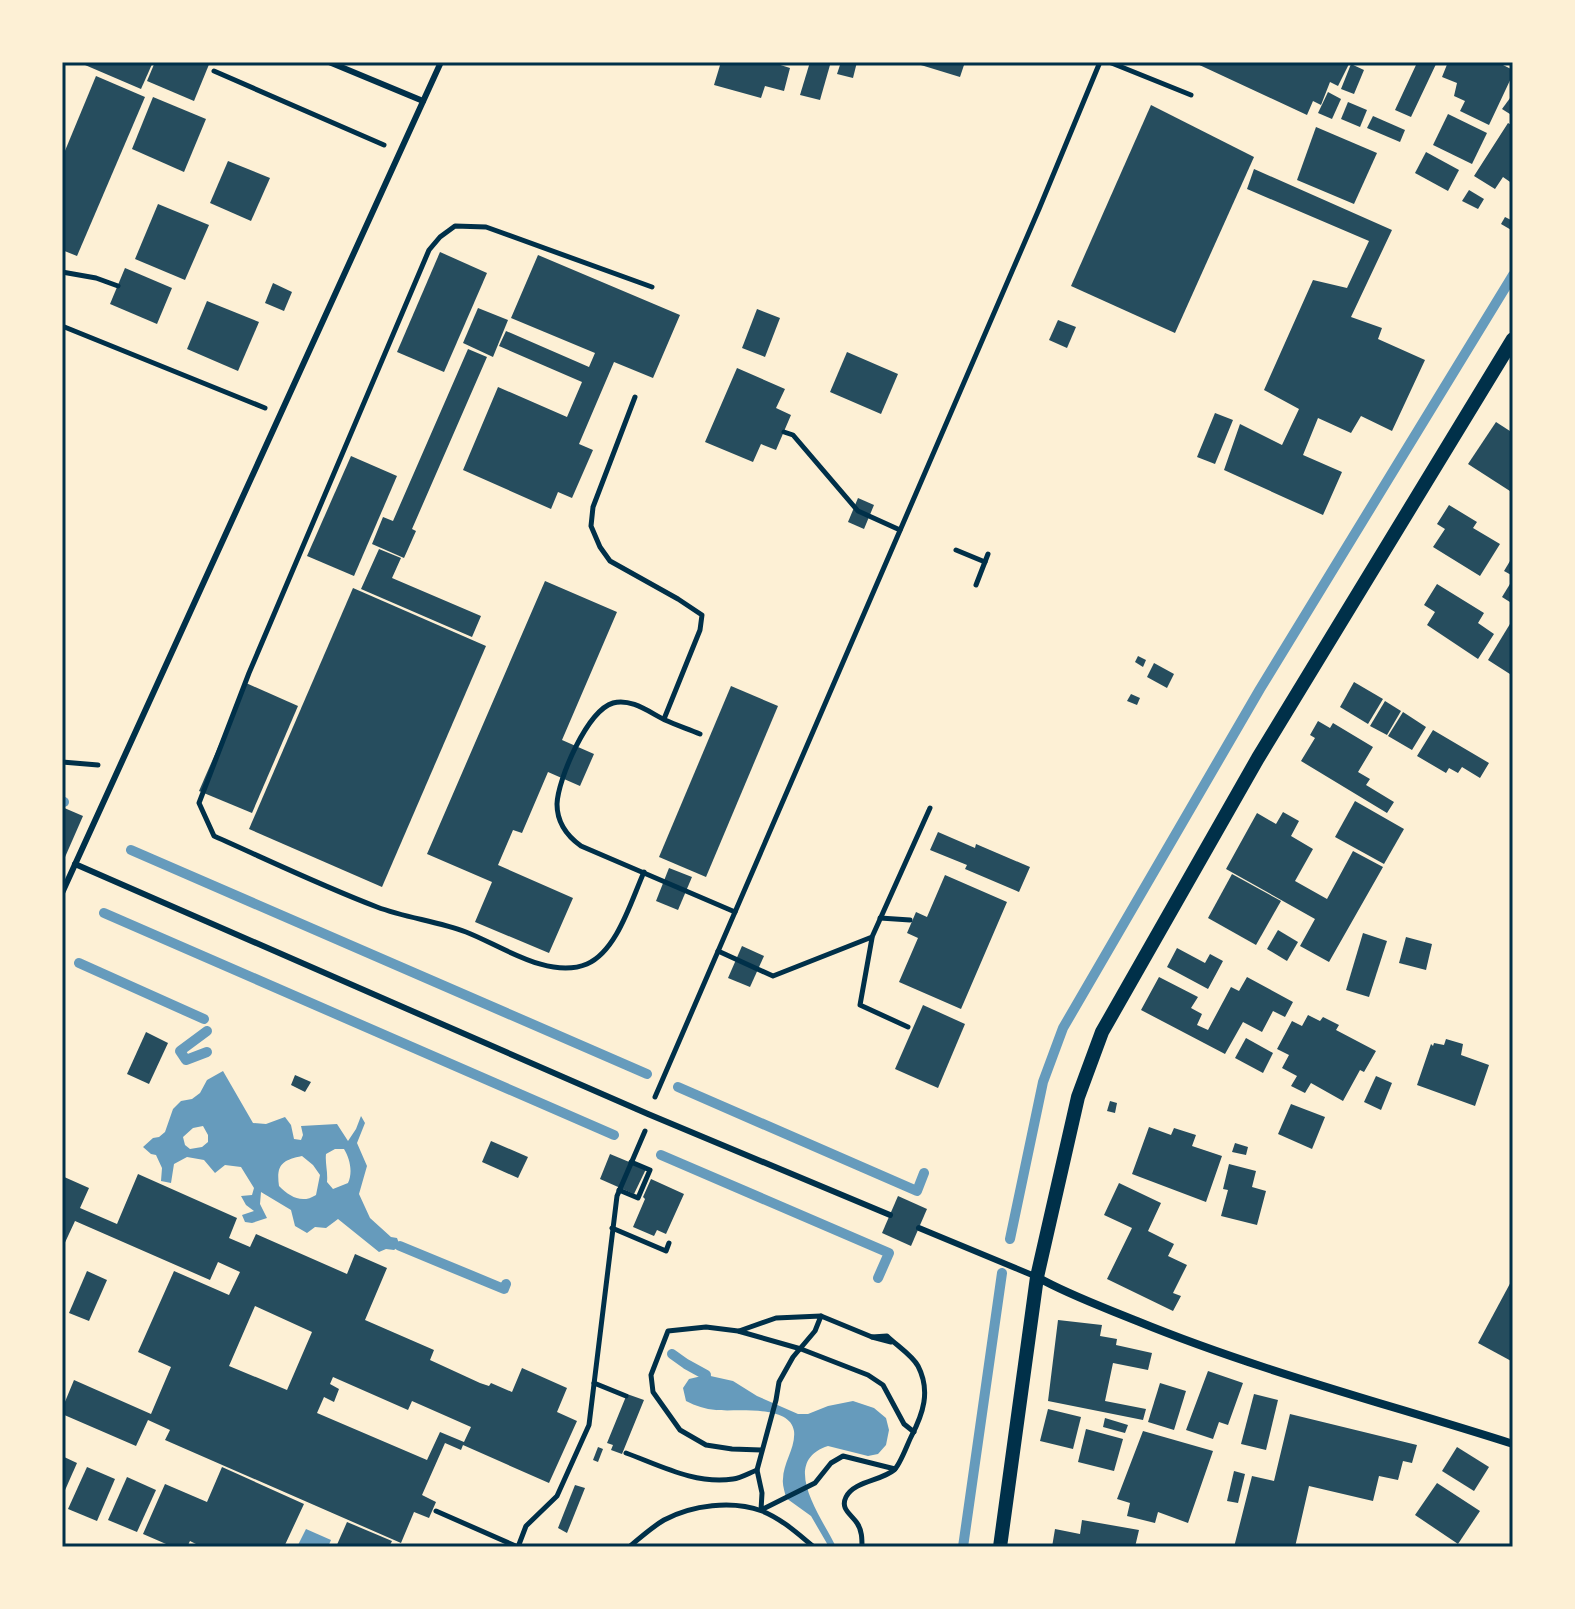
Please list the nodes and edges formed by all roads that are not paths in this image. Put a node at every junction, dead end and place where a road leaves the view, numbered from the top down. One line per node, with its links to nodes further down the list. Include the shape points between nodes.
1 (329, 62): 3 (lane)
2 (441, 62): 3 (lane)
3 (423, 101): 5 (lane)
4 (1513, 339): 9 (street, via 1258,758 1102,1032 1078,1097)
5 (75, 864): 6 (lane); 7 (lane)
6 (62, 893)
7 (890, 1215)
8 (919, 1228): 9 (lane)
9 (1037, 1277): 10 (street, via 1237,1359); 11 (street)
10 (1513, 1444)
11 (1000, 1547)

